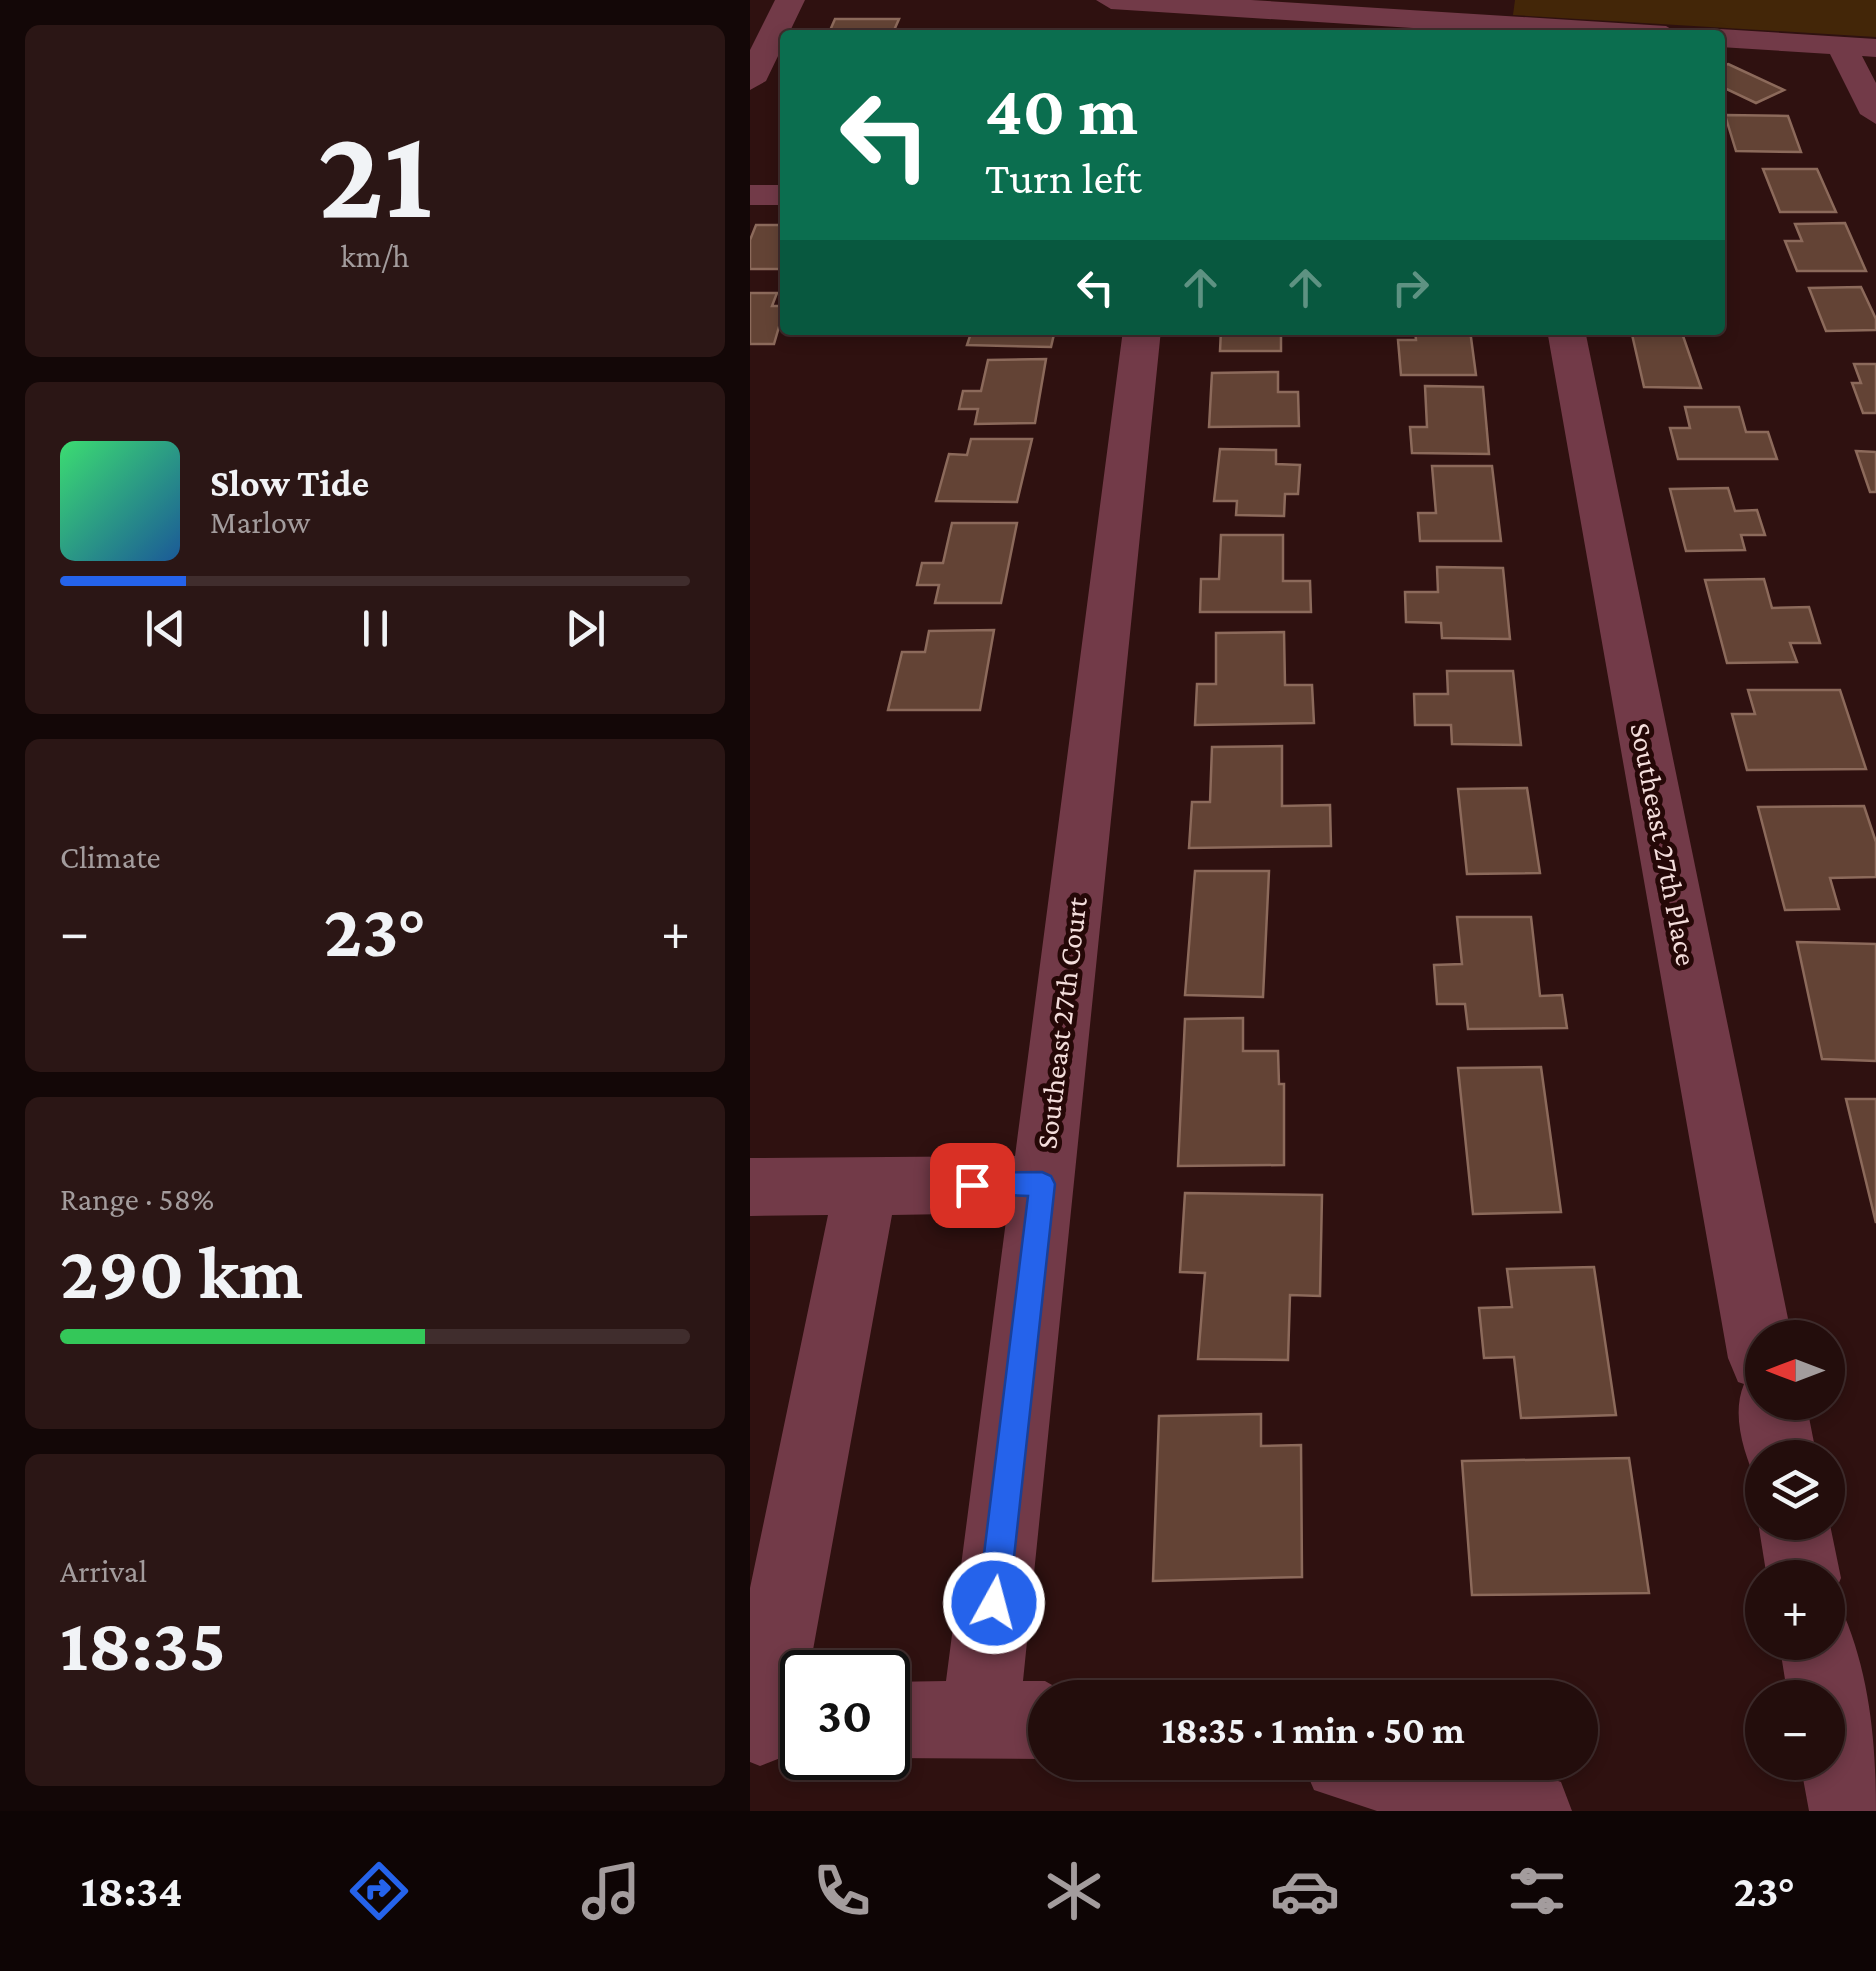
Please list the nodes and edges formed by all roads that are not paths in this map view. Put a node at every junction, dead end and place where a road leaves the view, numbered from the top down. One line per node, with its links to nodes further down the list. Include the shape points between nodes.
1 (790, 0): 10 (street)
2 (1111, 0): 3 (street)
3 (1124, 1): 4 (street); 5 (street)
4 (1467, 29): 6 (street)
5 (1131, 30)
6 (1500, 30)
7 (1725, 38): 8 (street)
8 (1841, 46): 9 (street); 11 (street)
9 (1876, 48)
10 (750, 81)
11 (1876, 114)
12 (750, 195): 13 (street)
13 (780, 195)
14 (1141, 335): 16 (street, Southeast 27th Court)
15 (1567, 335): 19 (street, Southeast 27th Place)
16 (1042, 1184): 17 (street); 20 (street, Southeast 27th Court)
17 (866, 1186): 18 (street); 22 (street)
18 (750, 1187)
19 (1755, 1320)
20 (1013, 1718): 21 (street)
21 (910, 1720)
22 (771, 1726)
23 (1412, 1780): 25 (street)
24 (1843, 1780): 26 (street)
25 (1532, 1811)
26 (1849, 1811)

